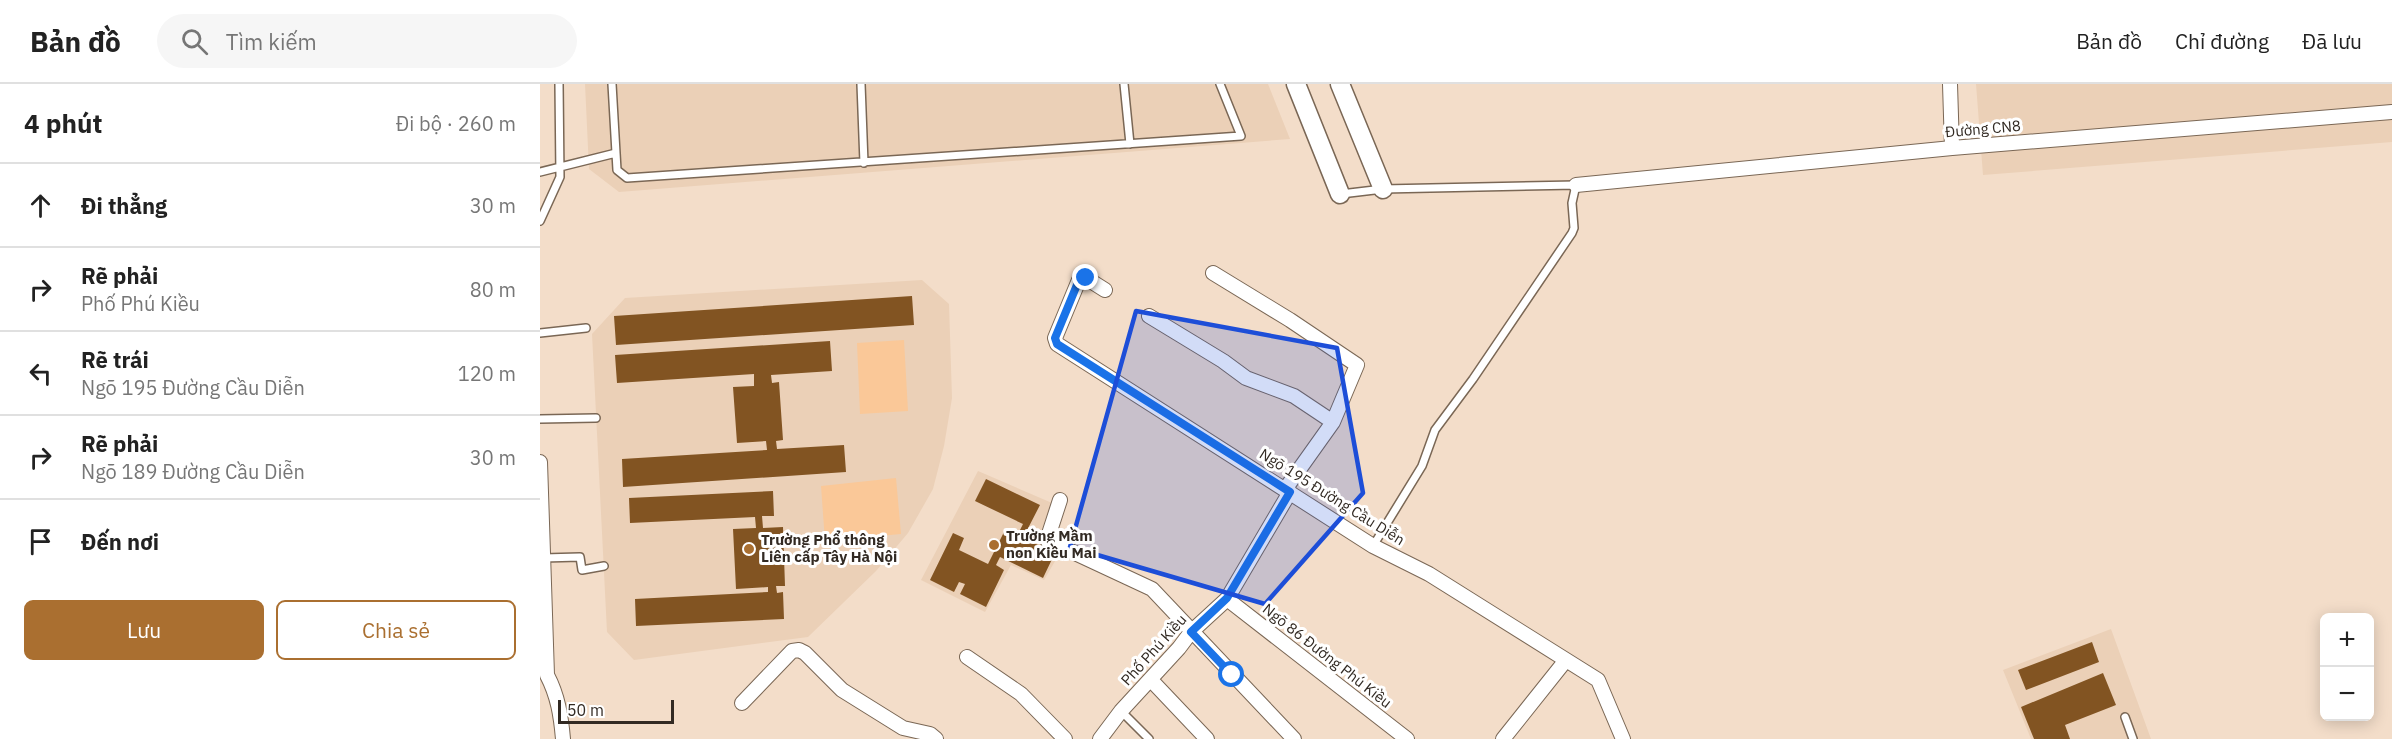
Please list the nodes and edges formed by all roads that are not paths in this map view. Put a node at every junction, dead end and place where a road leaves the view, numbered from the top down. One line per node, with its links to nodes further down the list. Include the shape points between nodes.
1 (559, 84): 14 (lane)
2 (612, 84): 12 (lane)
3 (861, 84): 13 (lane)
4 (1124, 84): 10 (lane)
5 (1220, 84): 10 (lane, via 1241,136)
6 (1296, 84): 18 (street)
7 (1340, 84): 17 (street)
8 (1950, 84): 11 (street)
9 (2392, 112): 11 (street, Đường CN8)
10 (1130, 144): 13 (lane)
11 (1952, 148): 16 (street, Đường CN8)
12 (616, 153): 13 (lane, via 617,170 627,178); 14 (lane)
13 (864, 163)
14 (560, 167): 15 (lane); 19 (lane, via 560,177)
15 (540, 172)
16 (1576, 185): 17 (lane); 31 (lane, via 1572,233 1435,430 1422,466)
17 (1383, 189): 18 (lane)
18 (1340, 194)
19 (540, 221)
20 (1213, 273): 27 (street, Phố Phú Kiều, via 1357,365)
21 (1105, 290): 29 (street, Ngõ 195 Đường Cầu Diễn, via 1086,278 1079,280 1055,338 1057,344)
22 (1149, 316): 27 (street, via 1246,378 1294,396)
23 (586, 328): 24 (lane)
24 (540, 333)
25 (596, 417): 26 (lane)
26 (540, 419)
27 (1333, 422): 29 (street, Phố Phú Kiều)
28 (540, 463): 32 (street)
29 (1288, 490): 31 (street, Ngõ 195 Đường Cầu Diễn); 34 (street, Phố Phú Kiều)
30 (1060, 500): 35 (street, via 1047,540 1152,589)
31 (1373, 546): 38 (street, Ngõ 195 Đường Cầu Diễn, via 1429,574)
32 (543, 558): 33 (lane, via 580,557 582,570); 36 (street)
33 (604, 566)
34 (1227, 598): 35 (street, Phố Phú Kiều); 51 (street, Ngõ 86 Đường Phú Kiều)
35 (1191, 632): 40 (street, Phố Phú Kiều); 50 (street)
36 (543, 647): 39 (street)
37 (967, 657): 46 (street, via 1021,694)
38 (1566, 660): 52 (street); 53 (street, Ngõ 195 Đường Cầu Diễn, via 1598,680)
39 (544, 675): 44 (street, via 560,708)
40 (1151, 680): 42 (street, Phố Phú Kiều); 49 (street)
41 (742, 703): 45 (street, via 792,651 799,650 842,690 903,728)
42 (1120, 711): 47 (street, Phố Phú Kiều); 48 (lane)
43 (2125, 717): 54 (lane)
44 (562, 739)
45 (936, 739)
46 (1065, 739)
47 (1100, 739)
48 (1149, 739)
49 (1207, 739)
50 (1294, 739)
51 (1407, 739)
52 (1503, 739)
53 (1623, 739)
54 (2133, 739)

